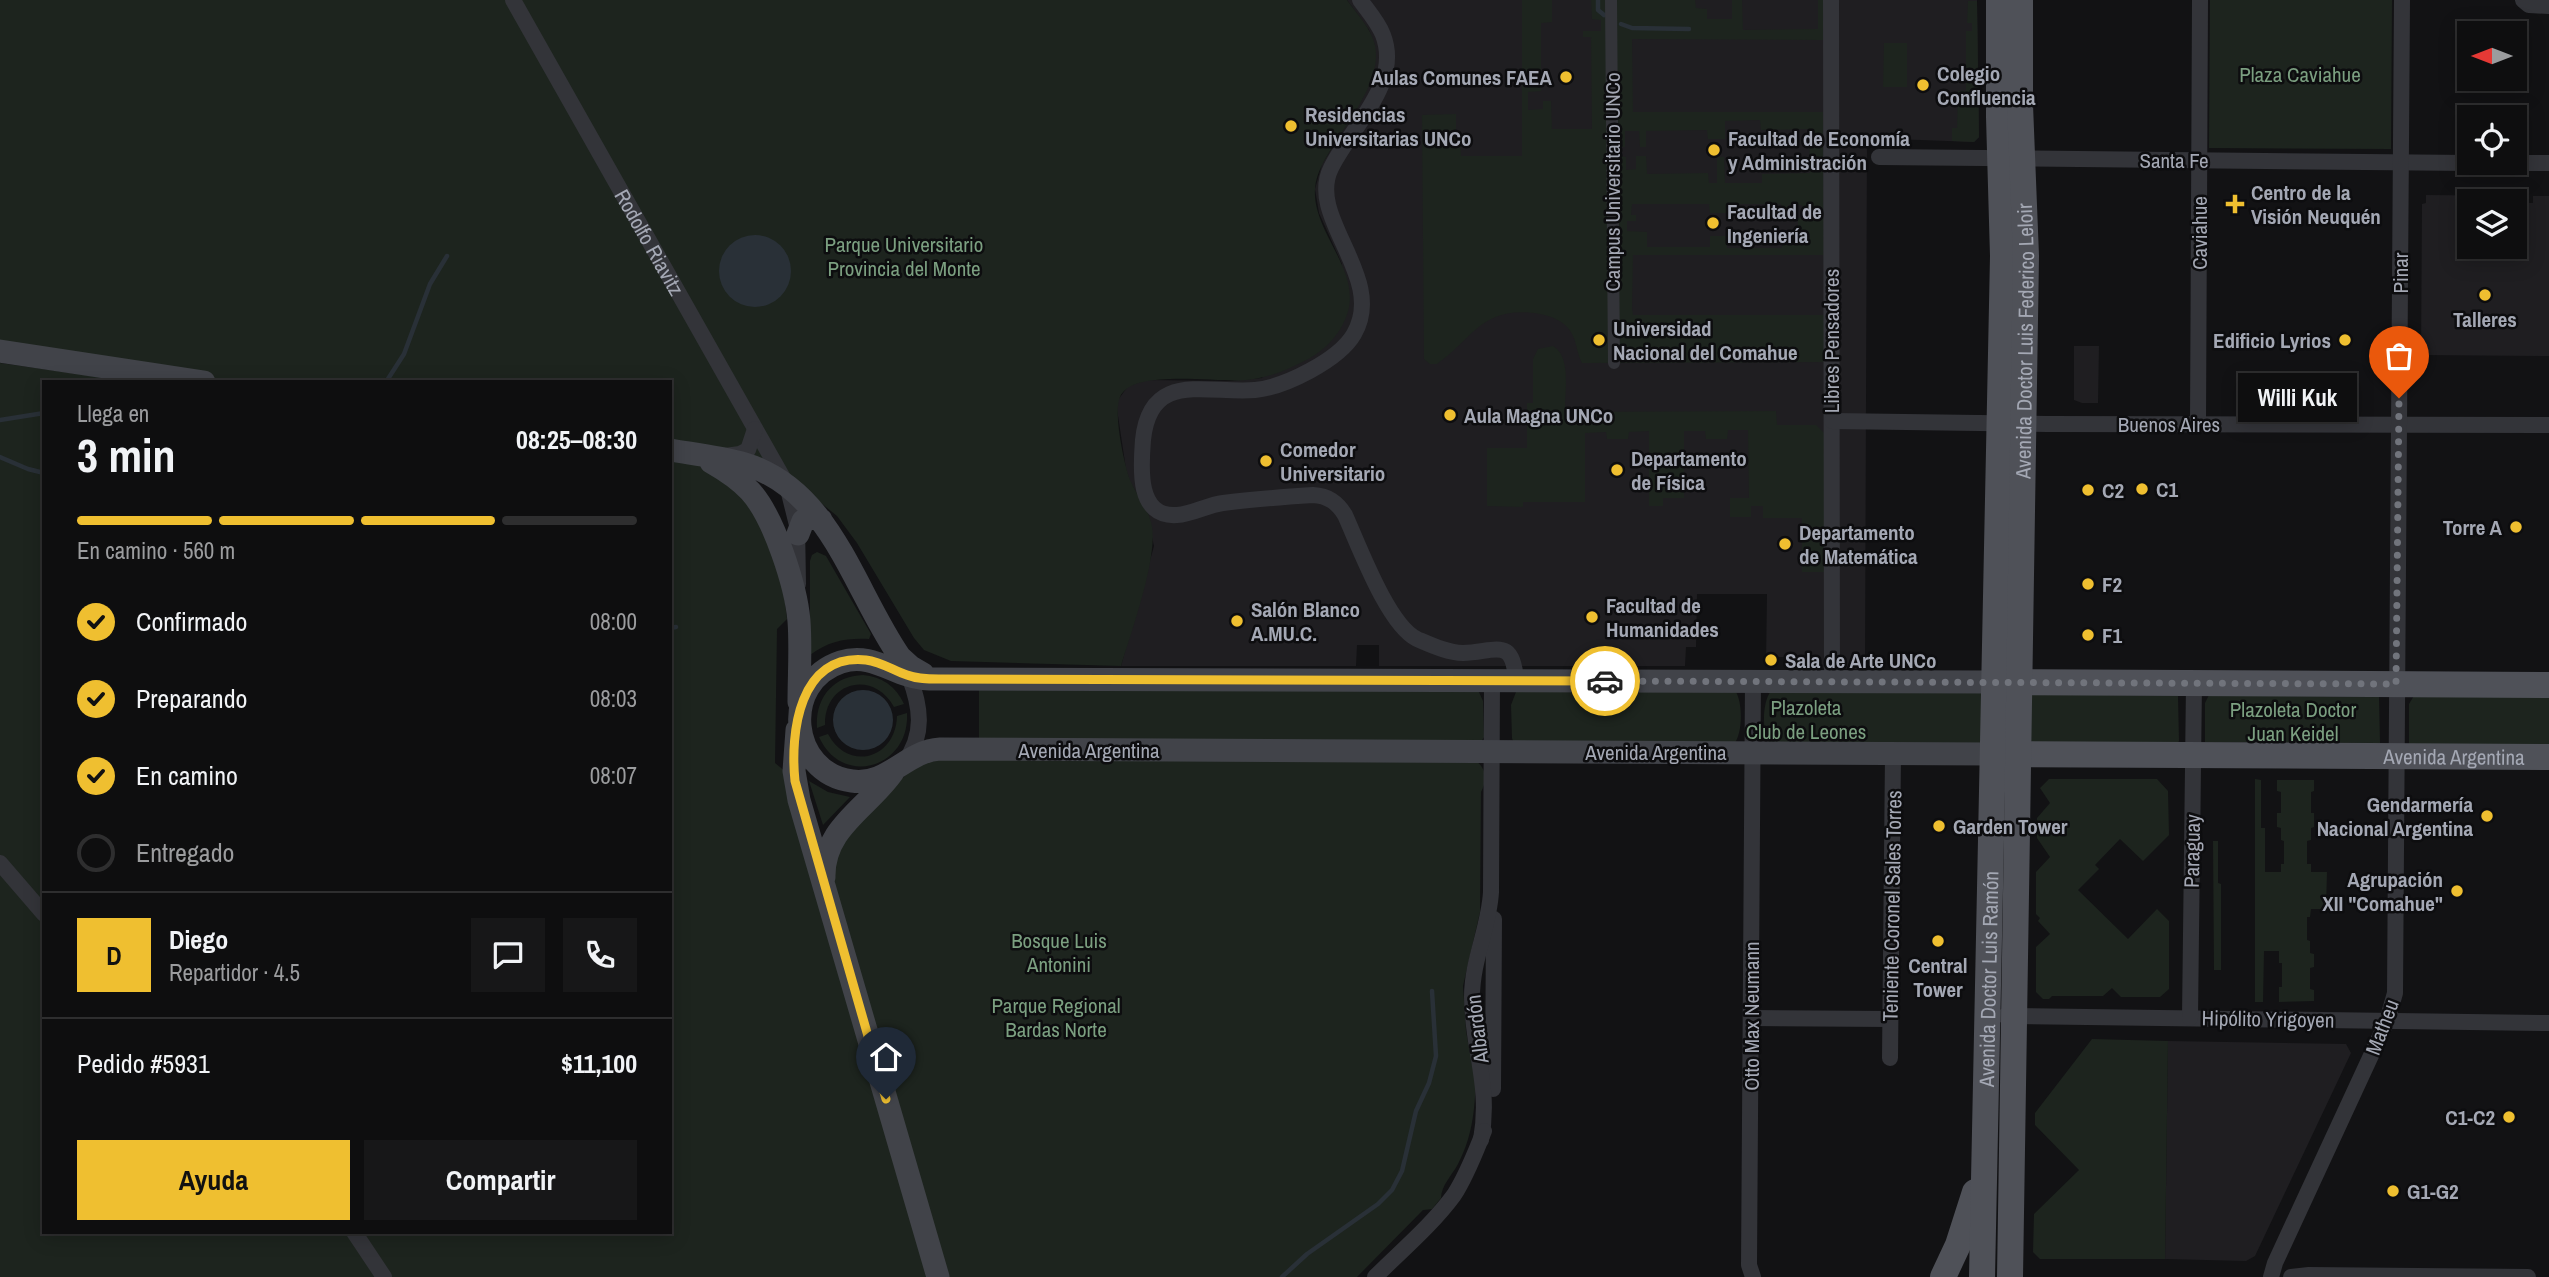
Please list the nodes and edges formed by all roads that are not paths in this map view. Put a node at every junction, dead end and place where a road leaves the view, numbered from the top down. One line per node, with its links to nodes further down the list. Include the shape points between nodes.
1 (513, 0): 26 (street, Rodolfo Riavitz)
2 (1360, 0): 36 (street, via 1382,33 1387,68 1379,90 1331,167 1325,187 1360,286 1362,308 1355,333 1330,358 1282,384 1256,390 1185,389 1161,398 1144,430 1142,484 1153,506 1171,515 1221,503 1313,495 1328,498 1345,515 1402,628 1445,650 1505,651 1512,656)
3 (1611, 0): 19 (street, Campus Universitario UNCo)
4 (1831, 0): 21 (street, Libres Pensadores)
5 (1999, 0): 12 (main road, Avenida Doctor Luis Federico Leloir)
6 (2020, 0): 12 (main road, Avenida Doctor Luis Federico Leloir)
7 (2200, 0): 13 (street, Caviahue)
8 (2402, 0): 14 (street, Pinar)
9 (2523, 0): 10 (street, via 2533,6)
10 (2549, 6)
11 (1879, 157): 12 (street, Santa Fe)
12 (2011, 160): 13 (street, Santa Fe); 22 (main road, Avenida Doctor Luis Federico Leloir, via 2026,256)
13 (2199, 161): 14 (street, Santa Fe); 23 (street, Caviahue)
14 (2400, 162): 15 (street, Santa Fe); 24 (street, Pinar)
15 (2457, 163)
16 (2527, 163): 17 (street)
17 (2549, 163)
18 (0, 351): 20 (main road)
19 (1614, 363)
20 (191, 380)
21 (1832, 421): 22 (street, Buenos Aires); 38 (street, Libres Pensadores)
22 (2012, 423): 23 (street, Buenos Aires); 39 (main road, Avenida Doctor Luis Federico Leloir)
23 (2198, 424): 24 (street, Buenos Aires)
24 (2398, 425): 25 (street, Buenos Aires); 41 (street, Pinar)
25 (2549, 425)
26 (755, 429): 27 (street, via 751,446 740,454); 28 (street, Rodolfo Riavitz)
27 (674, 451): 28 (main road, via 745,464); 31 (main road, via 711,462 751,492 784,563)
28 (787, 485): 29 (main road, Rodolfo Riavitz); 30 (street, Rodolfo Riavitz)
29 (821, 520): 30 (main road, via 803,521); 32 (main road, Rodolfo Riavitz)
30 (798, 534): 31 (street, Rodolfo Riavitz)
31 (799, 621): 43 (main road, Rodolfo Riavitz)
32 (896, 651): 33 (main road); 34 (main road, Rodolfo Riavitz, via 911,667)
33 (909, 676): 34 (main road); 43 (main road, via 873,661 840,663 811,683); 51 (street, via 920,725 915,744)
34 (939, 679): 35 (main road)
35 (1492, 681): 36 (main road); 44 (street, Albardón)
36 (1516, 681): 37 (main road)
37 (1753, 681): 38 (main road); 45 (street, Otto Max Neumann)
38 (1832, 682): 39 (main road)
39 (2008, 682): 40 (main road); 47 (main road, Avenida Doctor Luis Ramón)
40 (2194, 683): 41 (main road); 48 (street, Paraguay)
41 (2396, 684): 42 (main road); 49 (street, Pinar)
42 (2549, 685)
43 (799, 719): 51 (main road, via 809,756 837,778 871,780); 53 (main road, Rodolfo Riavitz, via 795,781)
44 (1492, 751): 45 (main road, Avenida Argentina); 51 (main road, Avenida Argentina, via 940,749 923,751); 67 (street, Albardón, via 1490,1114 1468,1170 1452,1196)
45 (1752, 753): 46 (main road, Avenida Argentina); 57 (street, Otto Max Neumann)
46 (1893, 754): 47 (main road, Avenida Argentina); 59 (street, Teniente Coronel Sales Torres)
47 (2006, 754): 48 (main road, Avenida Argentina); 55 (main road, Avenida Doctor Luis Ramón); 56 (main road, Avenida Doctor Luis Ramón)
48 (2193, 756): 49 (main road, Avenida Argentina); 58 (street, Paraguay)
49 (2396, 757): 50 (main road, Avenida Argentina); 60 (street, Matheu, via 2396,982)
50 (2549, 757)
51 (899, 767): 53 (main road, Rodolfo Riavitz, via 836,833 827,852)
52 (0, 863): 54 (street)
53 (824, 886): 66 (main road, Rodolfo Riavitz)
54 (42, 912)
55 (1987, 1016): 56 (street, Hipólito Yrigoyen); 63 (main road, Avenida Doctor Luis Ramón)
56 (2014, 1016): 58 (street, Hipólito Yrigoyen); 71 (main road, Avenida Doctor Luis Ramón)
57 (1751, 1018): 59 (street); 68 (street, Otto Max Neumann, via 1749,1265)
58 (2190, 1018): 60 (street, Hipólito Yrigoyen)
59 (1890, 1019): 62 (street, Teniente Coronel Sales Torres)
60 (2387, 1021): 61 (street, Hipólito Yrigoyen); 72 (street, Matheu)
61 (2549, 1023)
62 (1890, 1058)
63 (1985, 1143): 69 (main road, via 1971,1208); 70 (main road, Avenida Doctor Luis Ramón)
64 (355, 1234): 65 (street)
65 (384, 1277)
66 (938, 1277)
67 (1374, 1277)
68 (1754, 1277)
69 (1943, 1277)
70 (1982, 1277)
71 (2010, 1277)
72 (2271, 1277)
73 (2291, 1277): 74 (street)
74 (2528, 1277)

